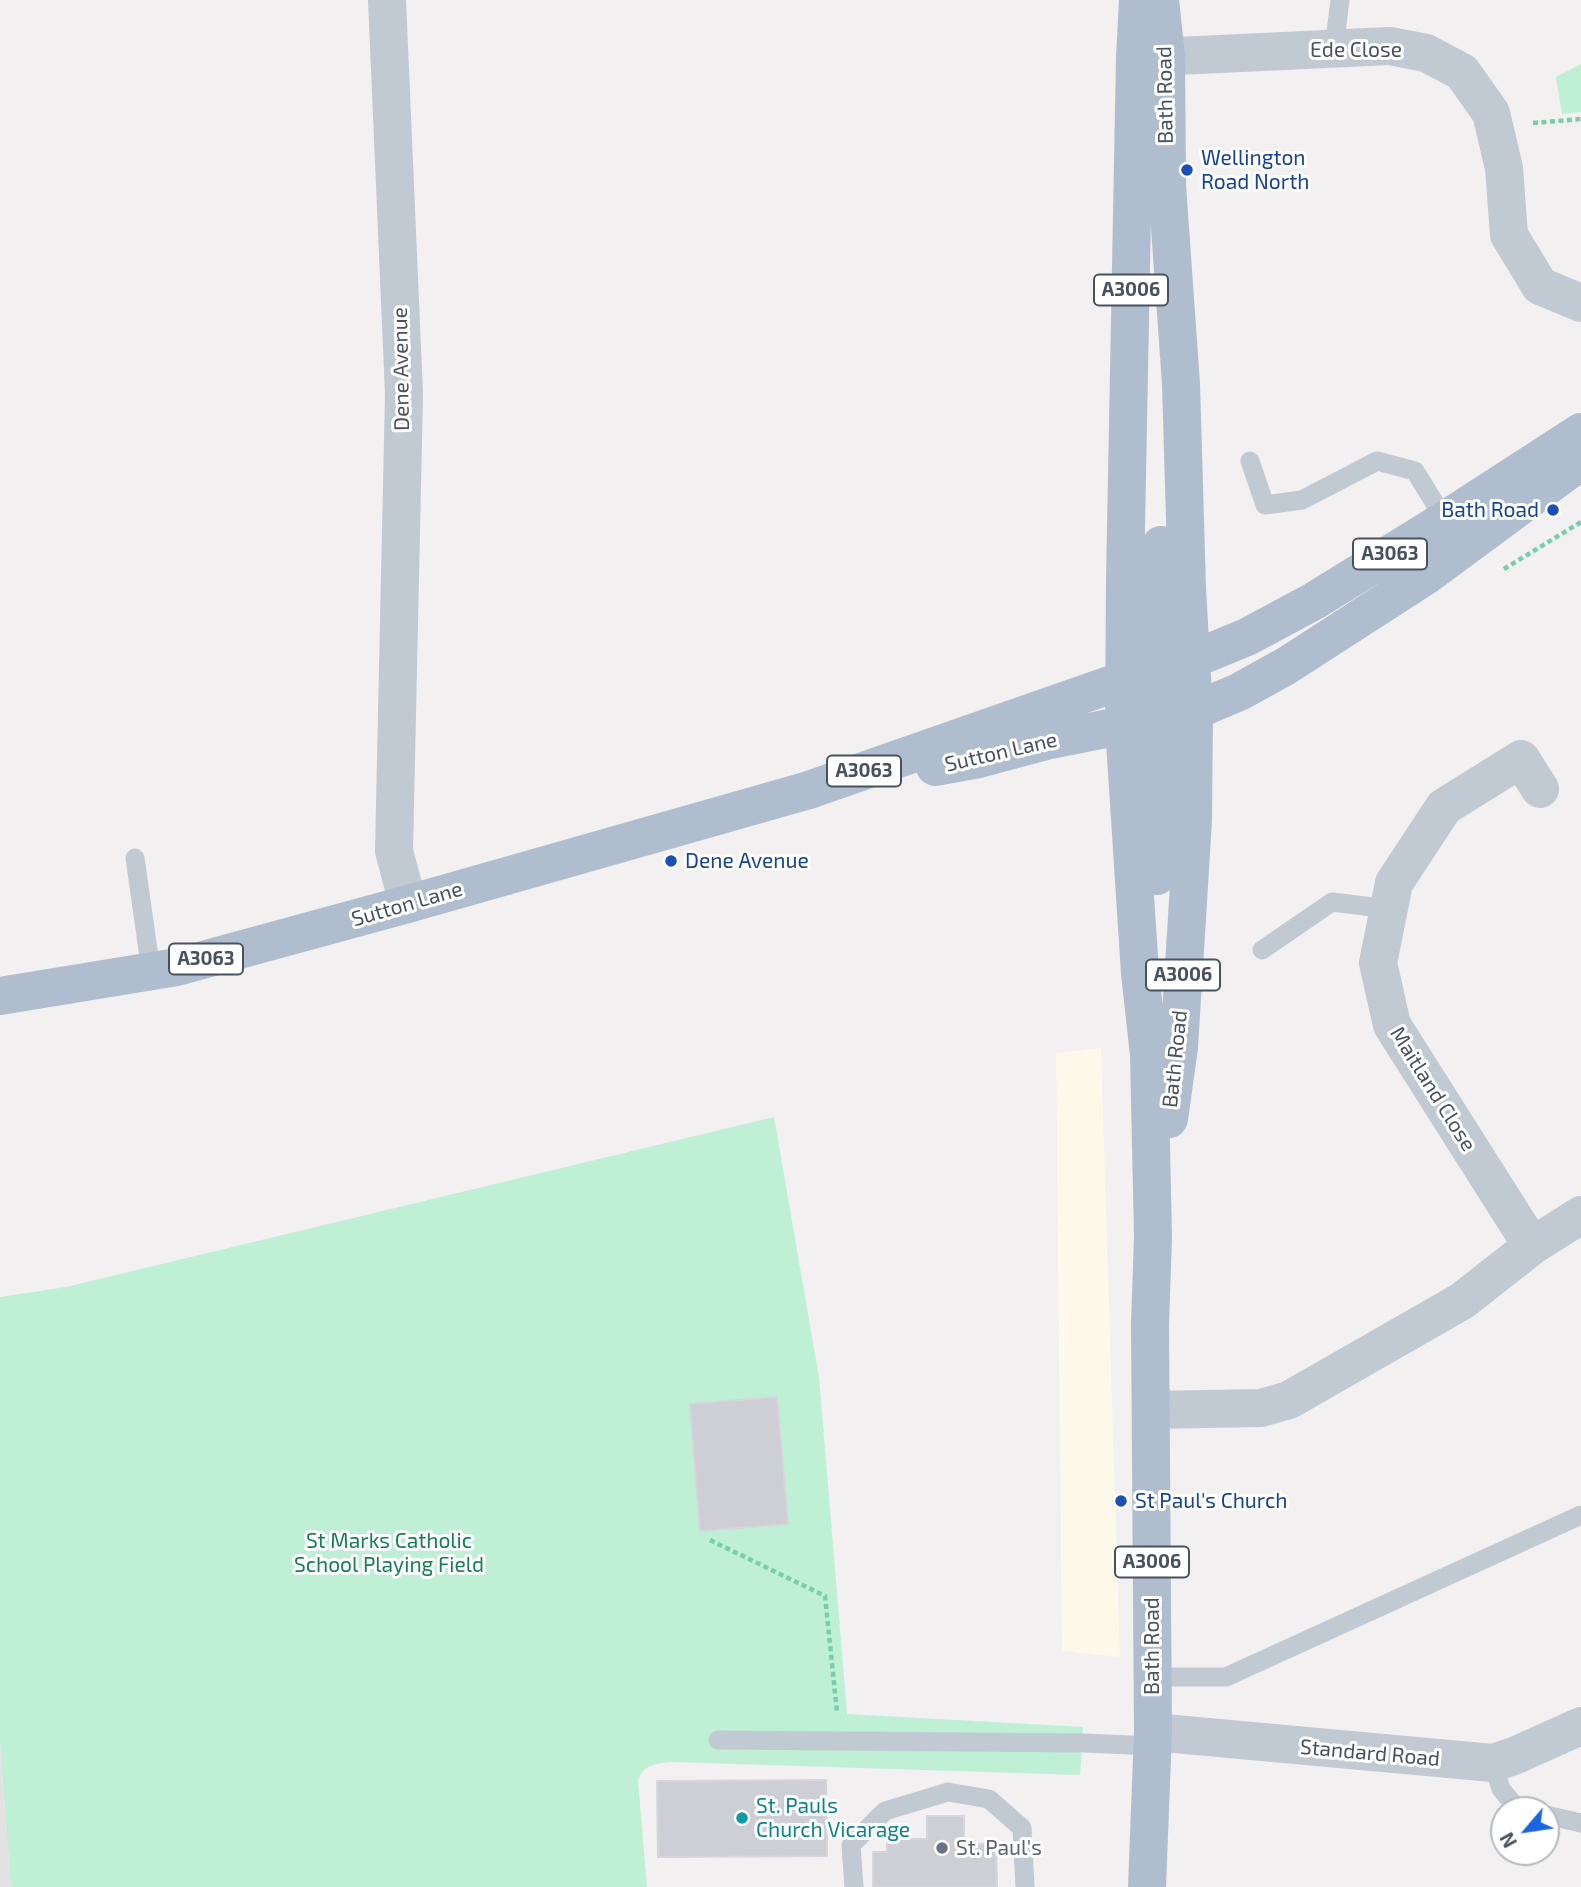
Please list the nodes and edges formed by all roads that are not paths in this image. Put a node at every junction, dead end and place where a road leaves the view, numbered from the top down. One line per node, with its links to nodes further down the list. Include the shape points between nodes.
1 (387, 0): 18 (street, Dene Avenue, via 404,394 394,851)
2 (1139, 0): 6 (main road, Bath Road / A3006)
3 (1160, 0): 6 (main road, Bath Road / A3006)
4 (1340, 0): 5 (lane)
5 (1334, 48): 6 (street, Ede Close); 7 (street, Ede Close, via 1390,46 1426,53 1462,72 1491,113 1504,168 1509,235 1540,286)
6 (1151, 57): 12 (main road, Bath Road / A3006); 12 (main road, Bath Road / A3006, via 1167,185 1181,384)
7 (1581, 303)
8 (1581, 432): 11 (main road, A3063)
9 (1250, 461): 11 (lane, via 1265,505 1302,500 1377,461 1415,471)
10 (1581, 461): 13 (main road, A3063, via 1427,575 1286,666 1239,692)
11 (1445, 520): 12 (main road, A3063, via 1247,637)
12 (1158, 670): 13 (main road, Bath Road / A3006); 14 (main road, Bath Road / A3006); 16 (main road, Sutton Lane / A3063)
13 (1177, 715): 14 (main road, Sutton Lane / A3063); 23 (main road, via 1158,790 1156,985); 25 (main road, Bath Road / A3006, via 1193,820 1179,1047)
14 (1124, 726): 16 (main road, Sutton Lane / A3063); 23 (main road, Bath Road / A3006)
15 (1539, 789): 19 (street, Maitland Close, via 1521,759 1444,807 1394,883)
16 (809, 790): 18 (main road, Sutton Lane / A3063)
17 (135, 858): 21 (lane)
18 (408, 904): 21 (main road, Sutton Lane / A3063)
19 (1389, 909): 20 (lane, via 1332,902); 26 (street, Maitland Close, via 1378,963 1392,1025)
20 (1262, 950)
21 (151, 971): 22 (main road, Sutton Lane / A3063)
22 (0, 996)
23 (1149, 1055): 25 (main road, Bath Road / A3006)
24 (1581, 1215): 26 (street)
25 (1153, 1237): 27 (main road, Bath Road / A3006)
26 (1532, 1247): 27 (street, via 1462,1301 1289,1400 1261,1408)
27 (1152, 1410): 29 (main road, Bath Road / A3006)
28 (1581, 1515): 29 (lane, via 1226,1677)
29 (1153, 1677): 31 (main road, Bath Road / A3006)
30 (1581, 1726): 33 (street, Standard Road)
31 (1153, 1739): 32 (lane, via 1084,1743); 33 (street, Standard Road); 39 (main road, Bath Road / A3006)
32 (718, 1740)
33 (1493, 1763): 34 (lane)
34 (1507, 1796)
35 (1560, 1819): 36 (lane)
36 (1581, 1824)
37 (854, 1887): 38 (lane, via 851,1844 885,1811 948,1792 989,1799 1022,1828)
38 (1026, 1887)
39 (1147, 1887)

